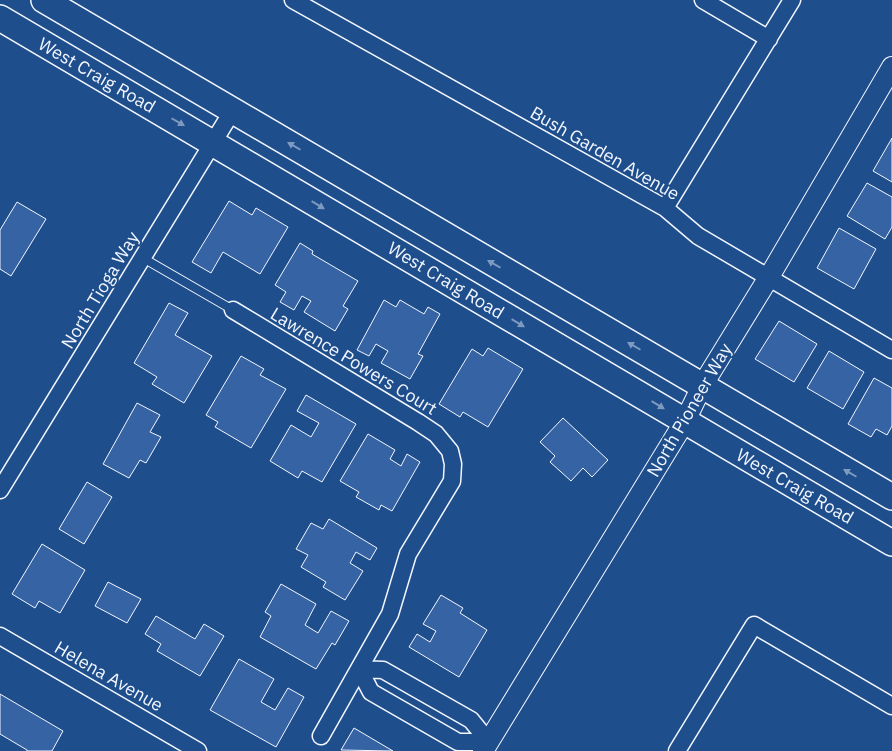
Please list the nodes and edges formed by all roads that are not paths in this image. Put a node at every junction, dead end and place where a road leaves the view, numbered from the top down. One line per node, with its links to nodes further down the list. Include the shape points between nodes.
1 (44, 0): 8 (main road)
2 (293, 0): 10 (street, Bush Garden Avenue)
3 (703, 0): 6 (street)
4 (792, 0): 6 (street)
5 (0, 18): 9 (main road, West Craig Road, one-way to 9)
6 (769, 39): 10 (street)
7 (892, 67): 12 (street, North Pioneer Way)
8 (233, 110): 9 (street, North Tioga Way); 15 (main road, one-way to 8)
9 (213, 142): 11 (street, North Tioga Way); 16 (main road, West Craig Road, one-way to 16)
10 (666, 208): 12 (street, Bush Garden Avenue, via 698,236)
11 (142, 258): 13 (lane); 17 (street, North Tioga Way)
12 (769, 277): 14 (street, Bush Garden Avenue); 15 (street, North Pioneer Way)
13 (233, 310): 21 (street, Lawrence Powers Court, via 418,422 436,434 450,451 452,481 408,554 390,614)
14 (892, 350)
15 (702, 386): 16 (street, North Pioneer Way); 18 (main road, one-way to 15)
16 (685, 421): 19 (main road, West Craig Road); 26 (street, North Pioneer Way)
17 (0, 490)
18 (892, 497)
19 (892, 543)
20 (0, 636): 27 (street, Helena Avenue)
21 (359, 669): 22 (street, via 383,670); 24 (street, via 371,692); 25 (street)
22 (426, 694): 24 (street); 26 (street, via 472,720)
23 (892, 706): 28 (street, via 754,625)
24 (414, 716): 26 (street, via 458,742)
25 (321, 736)
26 (486, 746)
27 (198, 751)
28 (677, 751)

